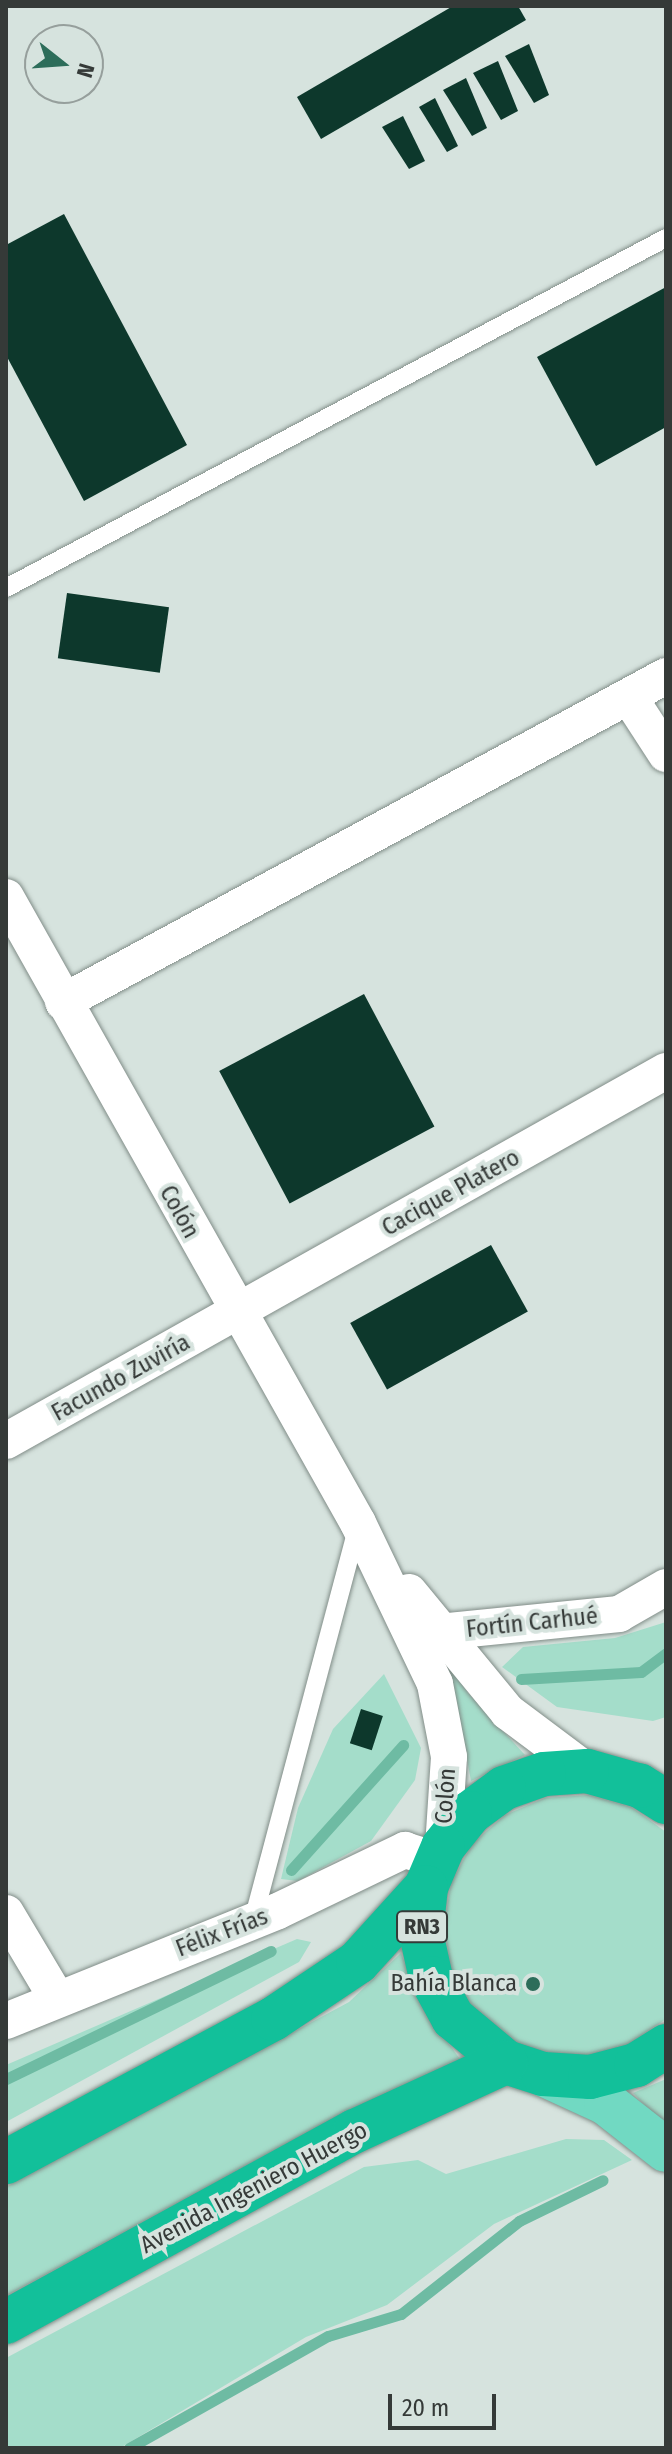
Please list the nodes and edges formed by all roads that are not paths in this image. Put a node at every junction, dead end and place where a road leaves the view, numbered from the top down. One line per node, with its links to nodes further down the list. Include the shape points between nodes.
1 (666, 238): 2 (lane)
2 (6, 588)
3 (666, 676): 4 (street)
4 (629, 697): 5 (street); 7 (street)
5 (666, 754)
6 (6, 897): 7 (street, Colón)
7 (63, 1002): 9 (street, Colón)
8 (666, 1071): 9 (street, Cacique Platero)
9 (235, 1315): 10 (street, Facundo Zuviría); 11 (street, Colón)
10 (6, 1441)
11 (358, 1523): 13 (street, Colón); 17 (street, Colón, via 435,1684 449,1757); 19 (lane)
12 (666, 1587): 13 (street, Fortín Carhué, via 619,1614)
13 (439, 1632): 15 (street, Colón, via 508,1712)
14 (666, 1763): 15 (highway, RN3)
15 (601, 1774): 16 (highway); 17 (highway, RN3, via 544,1774 504,1788 470,1813)
16 (666, 1802)
17 (435, 1865): 19 (street, Félix Frías, via 405,1850); 23 (highway, RN3, via 421,1933 440,1999 468,2035); 25 (highway, RN3, via 358,1962 273,2019)
18 (6, 1913): 20 (street)
19 (253, 1920): 20 (street, Félix Frías)
20 (56, 1997): 21 (street, Félix Frías)
21 (6, 2021)
22 (666, 2046): 23 (highway, via 614,2072)
23 (524, 2068): 24 (main road, via 606,2103); 26 (highway, Avenida Ingeniero Huergo, via 355,2131)
24 (666, 2150)
25 (6, 2162)
26 (6, 2322)

